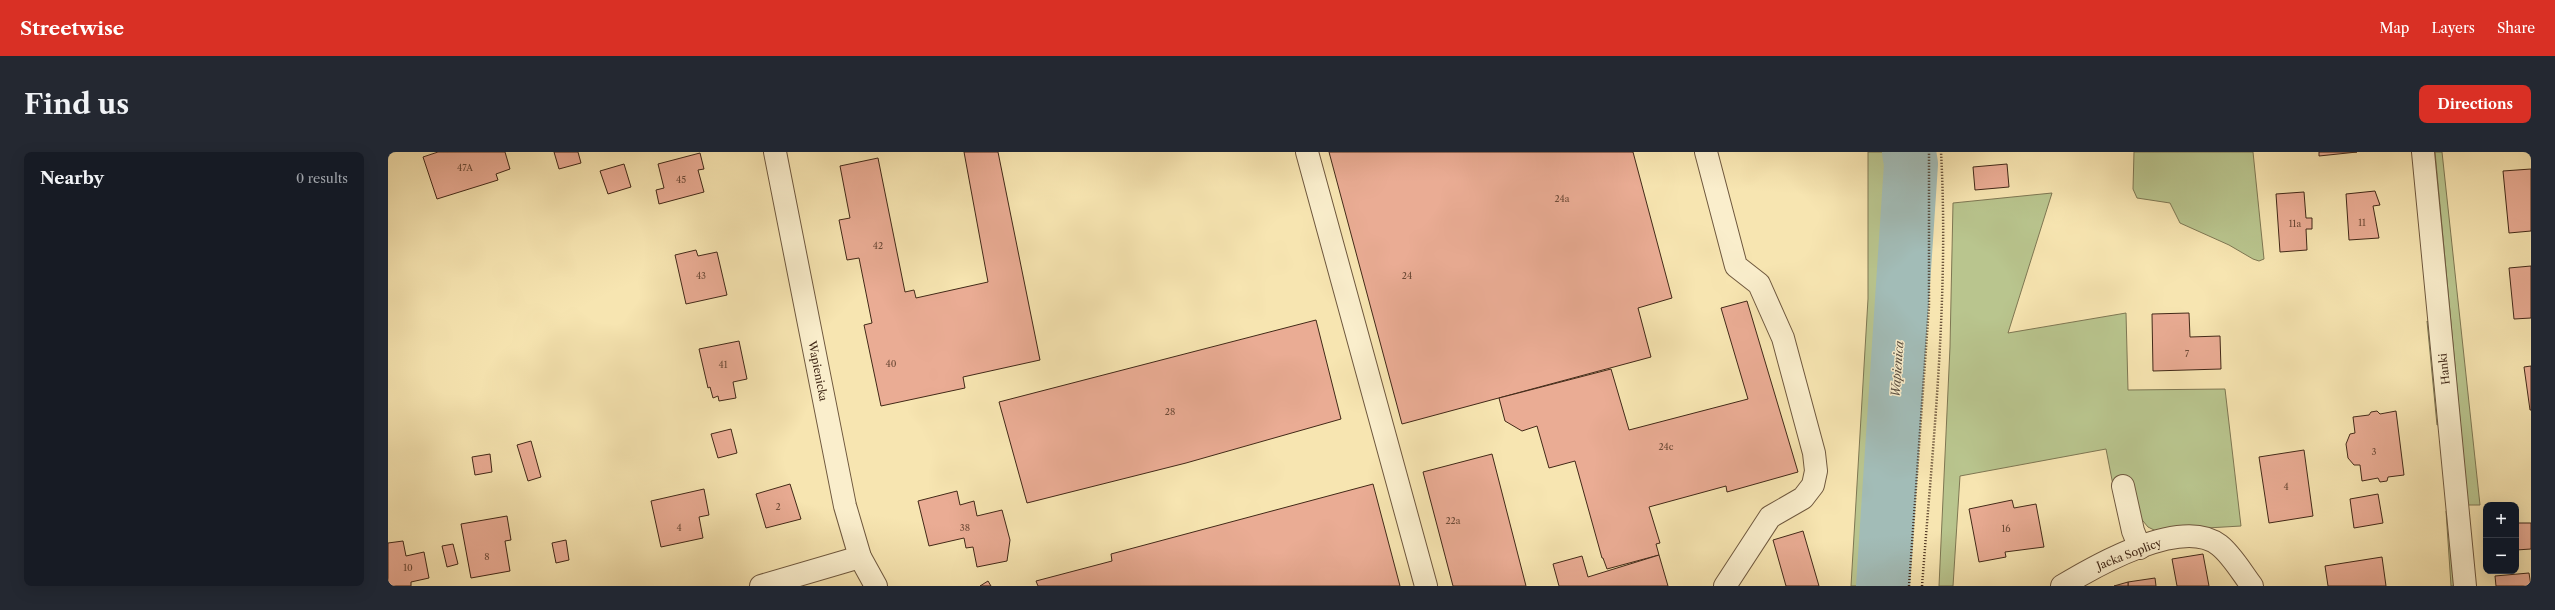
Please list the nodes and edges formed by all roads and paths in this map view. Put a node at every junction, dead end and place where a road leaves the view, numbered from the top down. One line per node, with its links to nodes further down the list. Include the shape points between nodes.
1 (775, 152): 9 (street, Wapienicka, via 845,506)
2 (1307, 152): 12 (street)
3 (1706, 152): 13 (street, via 1736,266 1759,284 1783,338 1814,453 1816,471 1813,485 1803,498 1770,517)
4 (1929, 152): 14 (path, via 1929,306)
5 (1941, 152): 15 (path, via 1945,246)
6 (2423, 152): 18 (street, Hanki)
7 (2123, 486): 8 (street, via 2133,531)
8 (2140, 548): 16 (street, Jacka Soplicy, via 2099,565); 17 (street, Jacka Soplicy, via 2182,538 2212,541 2228,555)
9 (860, 557): 10 (street); 11 (street, Wapienicka)
10 (761, 586)
11 (876, 586)
12 (1426, 586)
13 (1725, 586)
14 (1909, 586)
15 (1922, 586)
16 (2062, 586)
17 (2252, 586)
18 (2466, 586)

